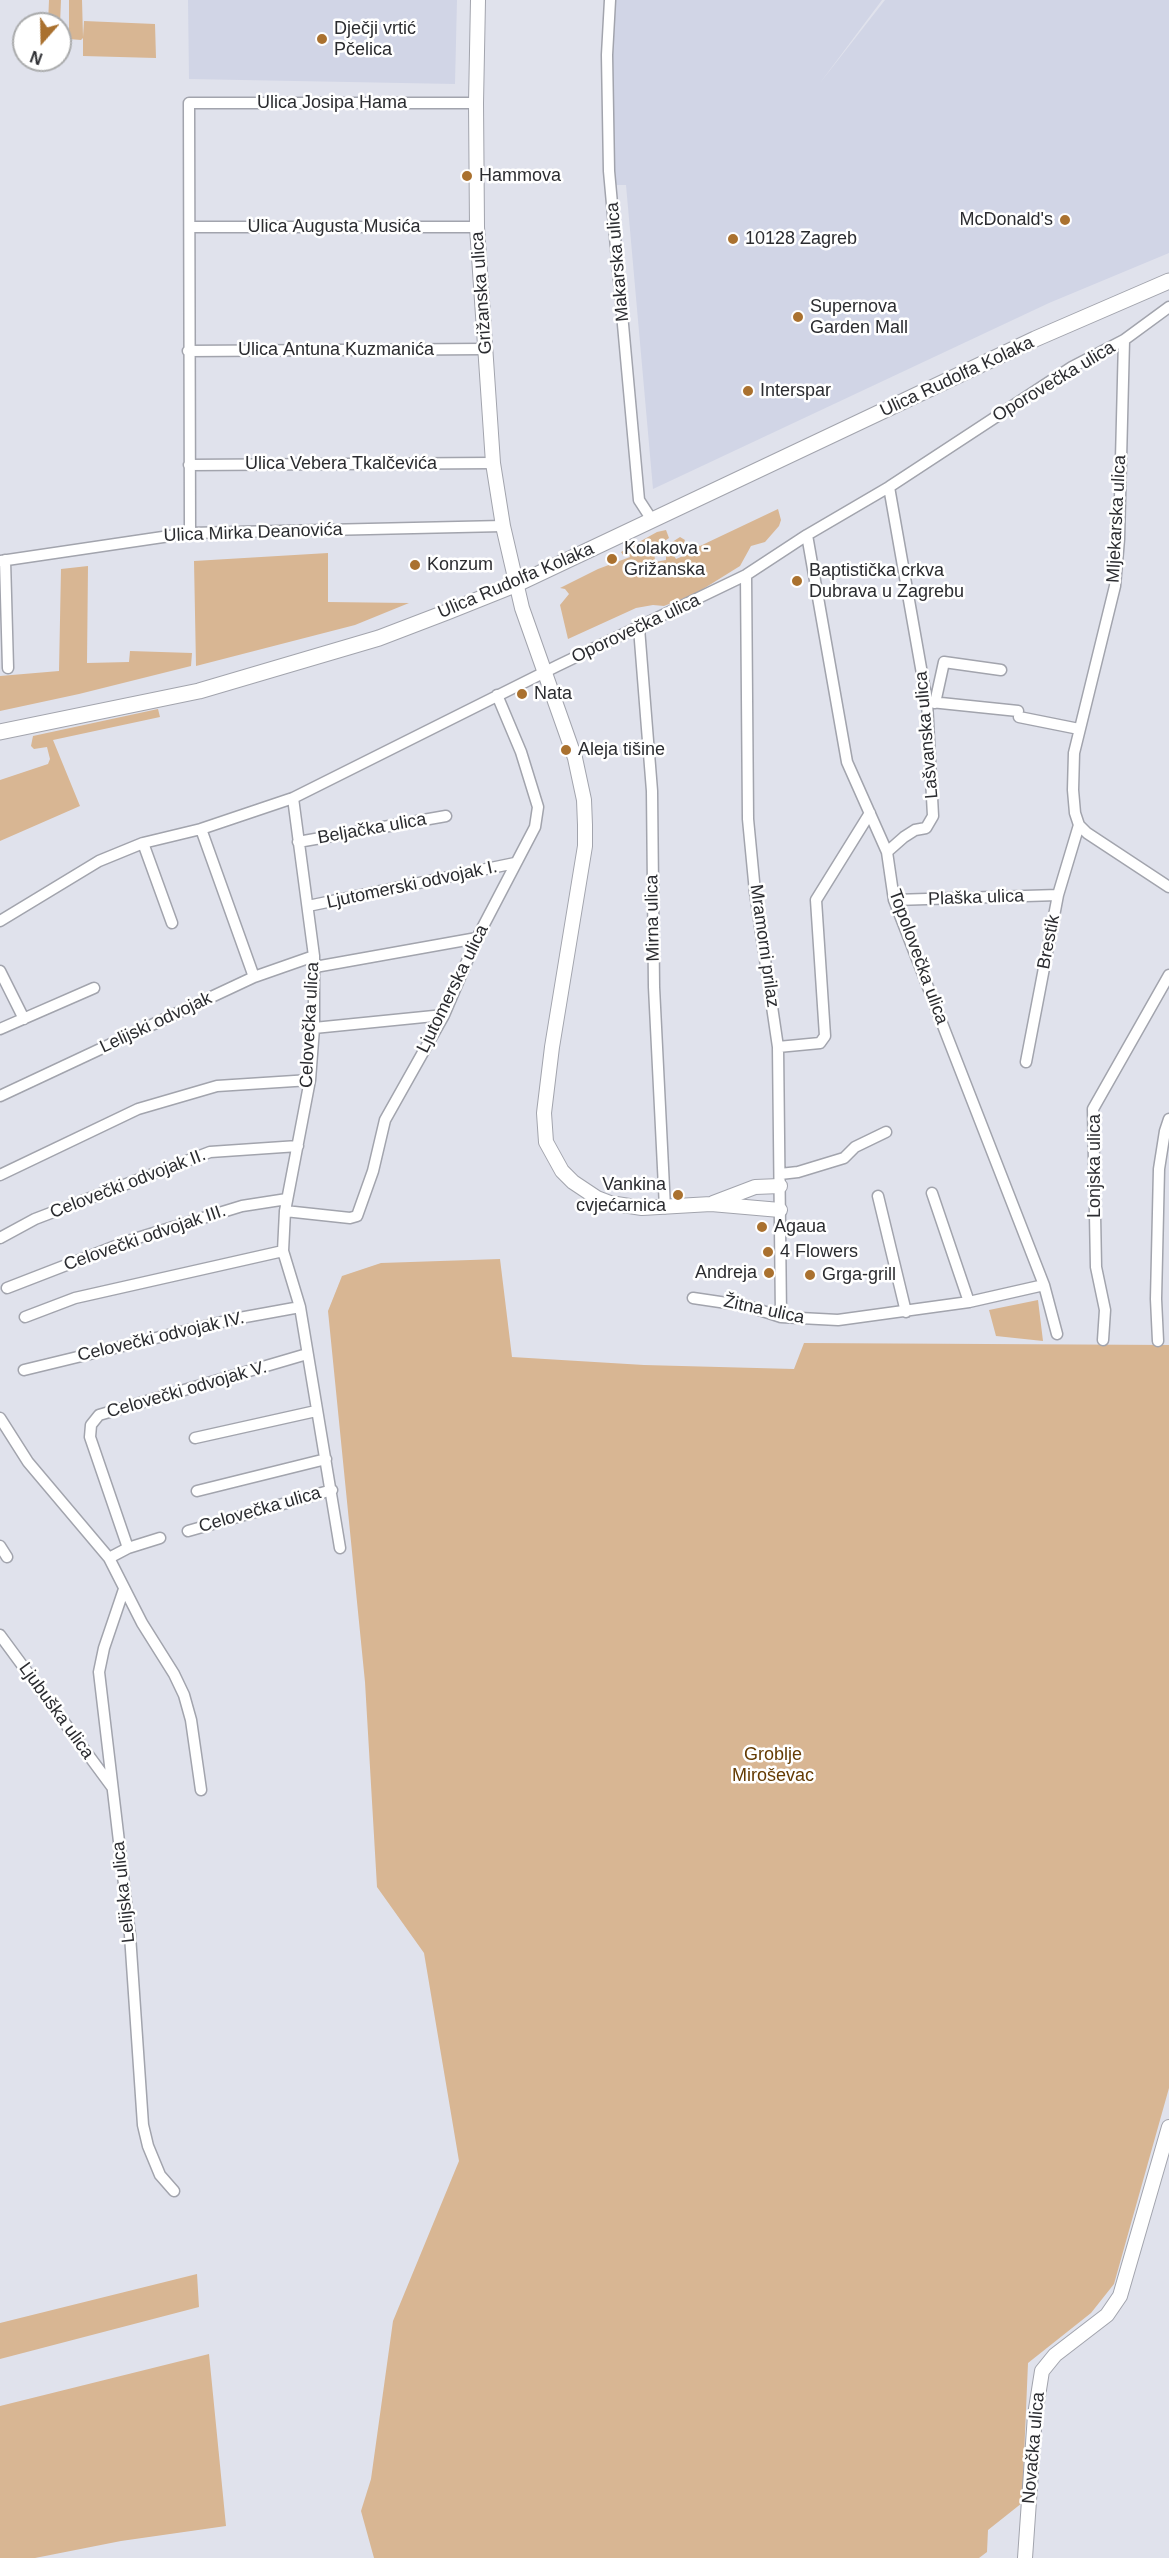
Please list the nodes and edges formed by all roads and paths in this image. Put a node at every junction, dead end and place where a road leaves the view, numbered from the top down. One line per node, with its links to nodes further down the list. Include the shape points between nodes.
1 (478, 0): 3 (street, Grižanska ulica)
2 (610, 0): 14 (street, Makarska ulica, via 609,171 639,500)
3 (476, 103): 4 (street, Ulica Josipa Hama, via 189,103); 5 (street, Grižanska ulica)
4 (190, 227): 5 (street, Ulica Augusta Musića); 10 (street)
5 (477, 227): 9 (street, Grižanska ulica)
6 (1169, 281): 14 (main road, Ulica Rudolfa Kolaka, via 1035,339)
7 (1169, 307): 8 (street, Oporovečka ulica)
8 (1124, 340): 13 (street, Oporovečka ulica, via 1072,367); 27 (street, Mljekarska ulica, via 1115,586)
9 (485, 349): 10 (street, Ulica Antuna Kuzmanića); 11 (street, Grižanska ulica)
10 (188, 351): 12 (street)
11 (493, 463): 12 (street, Ulica Vebera Tkalčevića); 15 (street, Grižanska ulica)
12 (189, 465): 16 (street)
13 (889, 487): 17 (street, Oporovečka ulica); 26 (street, Lašvanska ulica)
14 (652, 520): 20 (main road, Ulica Rudolfa Kolaka)
15 (503, 526): 16 (street, Ulica Mirka Deanovića); 20 (street, Grižanska ulica)
16 (190, 533): 18 (street, Ulica Mirka Deanovića)
17 (807, 535): 19 (street, Oporovečka ulica); 30 (street, Topolovečka ulica, via 847,762)
18 (3, 561): 22 (street, Ulica Mirka Deanovića)
19 (746, 575): 21 (street, Oporovečka ulica); 54 (street, Mramorni prilaz, via 748,819)
20 (518, 584): 24 (street); 28 (main road, Ulica Rudolfa Kolaka, via 379,638 209,688)
21 (639, 628): 24 (street, Oporovečka ulica); 68 (street, Mirna ulica, via 652,791 654,987)
22 (8, 668)
23 (1001, 670): 26 (street, via 944,662)
24 (544, 673): 25 (street, Oporovečka ulica); 68 (street, via 575,758 585,825 585,846 550,1058 544,1113 546,1142 562,1171 597,1198 621,1206)
25 (497, 696): 29 (street, Oporovečka ulica); 37 (street, Ljutomerska ulica, via 521,752 538,807 535,827)
26 (931, 702): 27 (street, via 1019,714); 36 (street, Lašvanska ulica, via 933,816 926,828 915,830)
27 (1079, 729): 32 (street, Brestik, via 1073,790)
28 (0, 732)
29 (293, 798): 33 (street, Oporovečka ulica); 34 (street, Celovečka ulica)
30 (870, 813): 36 (street, Topolovečka ulica); 54 (street, via 816,900 825,1036 820,1043)
31 (446, 816): 34 (street, Beljačka ulica)
32 (1079, 825): 38 (street); 39 (street, Brestik)
33 (201, 829): 35 (street, Oporovečka ulica); 48 (street)
34 (297, 842): 41 (street, Celovečka ulica)
35 (142, 843): 42 (street, Oporovečka ulica, via 99,861); 43 (street)
36 (887, 852): 40 (street, Topolovečka ulica)
37 (515, 863): 41 (street, Ljutomerski odvojak I.); 44 (street, Ljutomerska ulica)
38 (1169, 887)
39 (1058, 895): 40 (street, Plaška ulica); 55 (street, Brestik)
40 (894, 900): 75 (street, Topolovečka ulica)
41 (308, 906): 45 (street, Celovečka ulica)
42 (0, 921)
43 (172, 923)
44 (477, 938): 45 (street, Lelijski odvojak); 50 (street, Ljutomerska ulica)
45 (315, 962): 48 (street, Lelijski odvojak); 52 (street, Celovečka ulica)
46 (0, 971): 51 (street)
47 (1169, 975): 86 (street, Lonjska ulica, via 1093,1109 1096,1267 1105,1311)
48 (254, 976): 57 (street, Lelijski odvojak)
49 (94, 988): 51 (street)
50 (444, 1015): 52 (street); 70 (street, Ljutomerska ulica, via 385,1120 357,1216)
51 (24, 1018): 53 (street)
52 (314, 1028): 56 (street, Celovečka ulica)
53 (0, 1029)
54 (778, 1047): 63 (street, Mramorni prilaz)
55 (1026, 1062)
56 (310, 1080): 60 (street, Celovečka ulica); 62 (street, via 217,1086 138,1109)
57 (0, 1096)
58 (1169, 1119): 61 (street)
59 (886, 1132): 63 (street, via 855,1147 844,1158)
60 (298, 1146): 66 (street, Celovečka ulica); 73 (street, Celovečki odvojak II., via 210,1152 35,1219)
61 (1164, 1166): 72 (street)
62 (0, 1175)
63 (780, 1180): 67 (street); 69 (street, Mramorni prilaz)
64 (932, 1193): 80 (street)
65 (878, 1196): 82 (street)
66 (287, 1199): 70 (street, Celovečka ulica); 76 (street, Celovečki odvojak III., via 242,1206 131,1240)
67 (711, 1204): 68 (street); 69 (street)
68 (665, 1208)
69 (780, 1210): 84 (street, Mramorni prilaz)
70 (285, 1211): 74 (street, Celovečka ulica)
71 (1169, 1212): 72 (street)
72 (1157, 1217): 79 (street)
73 (0, 1238)
74 (283, 1251): 81 (street, Celovečka ulica); 83 (street, via 75,1298)
75 (1044, 1285): 80 (street, Žitna ulica); 85 (street, Topolovečka ulica)
76 (7, 1288)
77 (1169, 1293): 79 (street)
78 (693, 1298): 84 (street, Žitna ulica, via 747,1306)
79 (1156, 1299): 87 (street)
80 (969, 1302): 82 (street, Žitna ulica)
81 (300, 1307): 88 (street, Celovečka ulica); 89 (street, Celovečki odvojak IV.)
82 (906, 1312): 84 (street, Žitna ulica, via 838,1320)
83 (25, 1317)
84 (781, 1317)
85 (1057, 1334)
86 (1103, 1340)
87 (1158, 1341)
88 (307, 1354): 90 (street, Celovečka ulica); 99 (street, Celovečki odvojak V., via 99,1415 91,1425 90,1437)
89 (24, 1370)
90 (316, 1411): 92 (street); 93 (street, Celovečka ulica)
91 (0, 1418): 102 (street, via 28,1462)
92 (195, 1438)
93 (326, 1459): 94 (street, Celovečka ulica); 95 (street, Celovečka ulica)
94 (332, 1490): 96 (street, Celovečka ulica); 100 (street, Celovečka ulica)
95 (197, 1491)
96 (188, 1531)
97 (160, 1538): 99 (street)
98 (0, 1546): 101 (street)
99 (128, 1548): 102 (street)
100 (340, 1548)
101 (7, 1557)
102 (109, 1558): 103 (street)
103 (124, 1589): 105 (street, Lelijska ulica, via 99,1672); 106 (street, via 184,1695)
104 (0, 1635): 105 (street, Ljubuška ulica)
105 (112, 1788): 108 (street, Lelijska ulica, via 130,1935 143,2125 160,2175)
106 (201, 1790)
107 (1169, 2127): 109 (street, Novačka ulica, via 1120,2296 1107,2316 1055,2355 1042,2371)
108 (174, 2191)
109 (1025, 2558)

